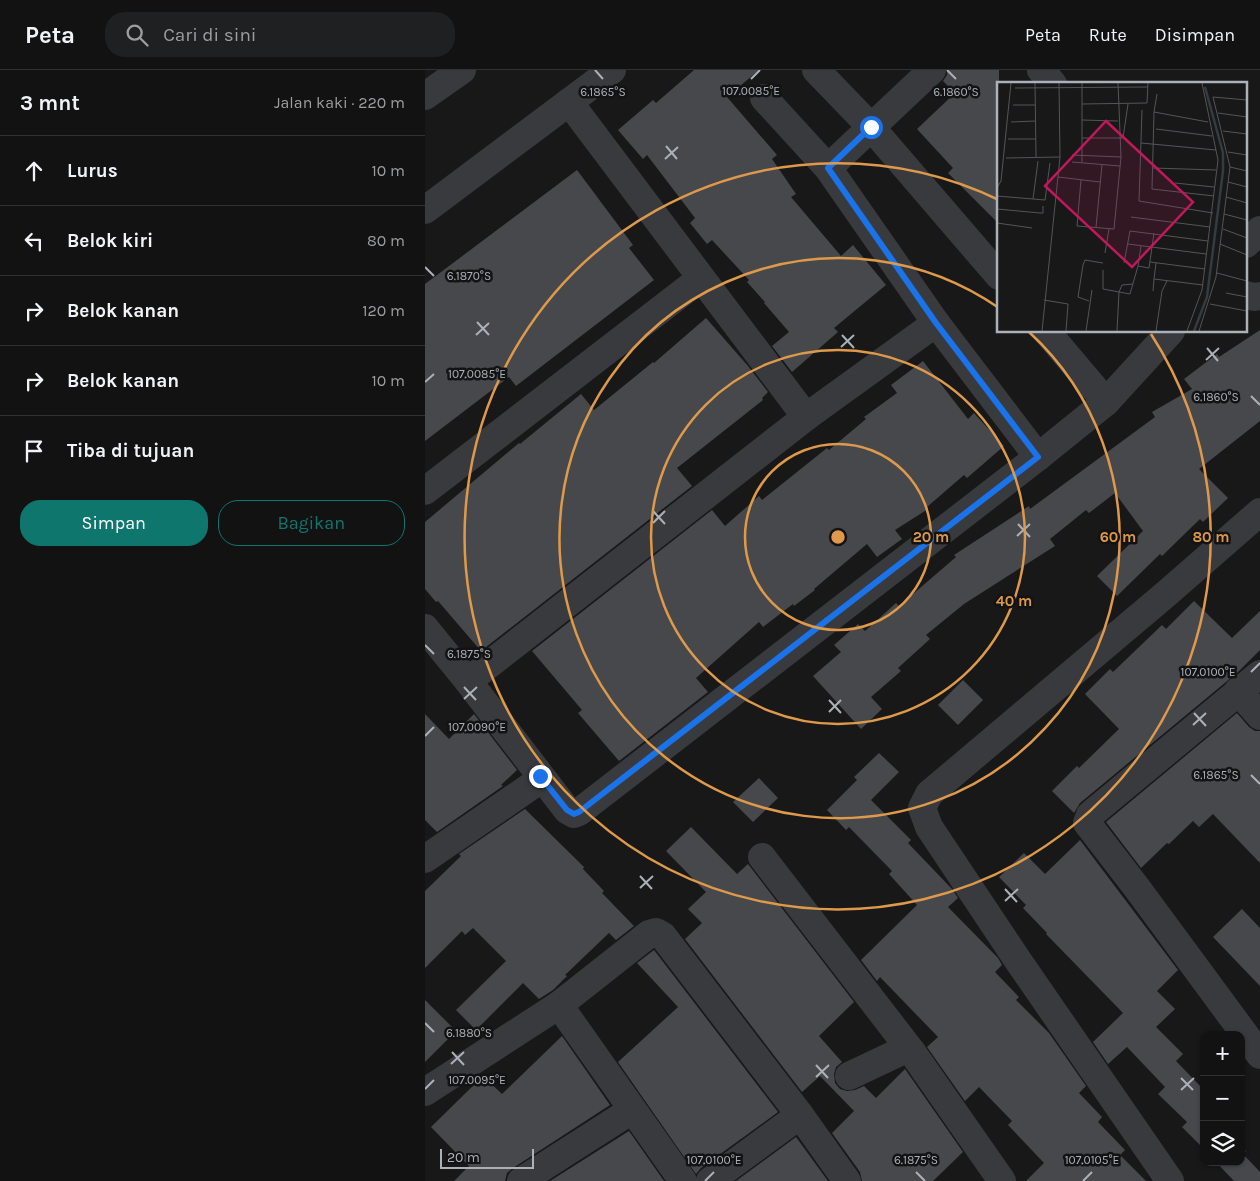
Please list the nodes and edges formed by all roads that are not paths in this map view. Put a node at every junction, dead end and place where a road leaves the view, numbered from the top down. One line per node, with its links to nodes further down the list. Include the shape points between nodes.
1 (462, 70): 7 (street)
2 (612, 70): 9 (street)
3 (817, 70): 10 (street)
4 (932, 70): 10 (street)
5 (1041, 70): 6 (street)
6 (1051, 82)
7 (425, 96)
8 (764, 98): 11 (street)
9 (569, 102): 12 (street); 16 (street)
10 (871, 127): 11 (street); 15 (street)
11 (828, 168): 19 (street)
12 (425, 210)
13 (1260, 230): 14 (street)
14 (1247, 243)
15 (997, 274)
16 (700, 278): 23 (street); 25 (street)
17 (1247, 295): 18 (street)
18 (1260, 296)
19 (936, 323): 23 (street); 24 (street)
20 (1047, 332): 22 (street)
21 (1170, 332): 22 (street)
22 (1106, 402): 24 (street)
23 (805, 417): 29 (street)
24 (1038, 457): 32 (street, via 579,812 574,814 567,810)
25 (425, 491)
26 (1260, 512): 47 (street, via 929,794 923,808 929,827)
27 (425, 628): 29 (street)
28 (1260, 674): 30 (street)
29 (468, 680): 32 (street)
30 (1238, 691): 31 (street); 37 (street, via 1090,815 1087,823)
31 (1260, 716)
32 (540, 776): 34 (street, via 534,784)
33 (761, 857): 36 (street)
34 (425, 859)
35 (559, 1005): 39 (street); 40 (street); 41 (street, via 655,932 663,936)
36 (911, 1052): 38 (street, via 906,1049); 46 (street)
37 (1260, 1055)
38 (849, 1076)
39 (425, 1092)
40 (632, 1110): 42 (street); 43 (street)
41 (800, 1114): 44 (street); 45 (street)
42 (521, 1181)
43 (683, 1181)
44 (710, 1181)
45 (847, 1181)
46 (1002, 1181)
47 (1170, 1181)

